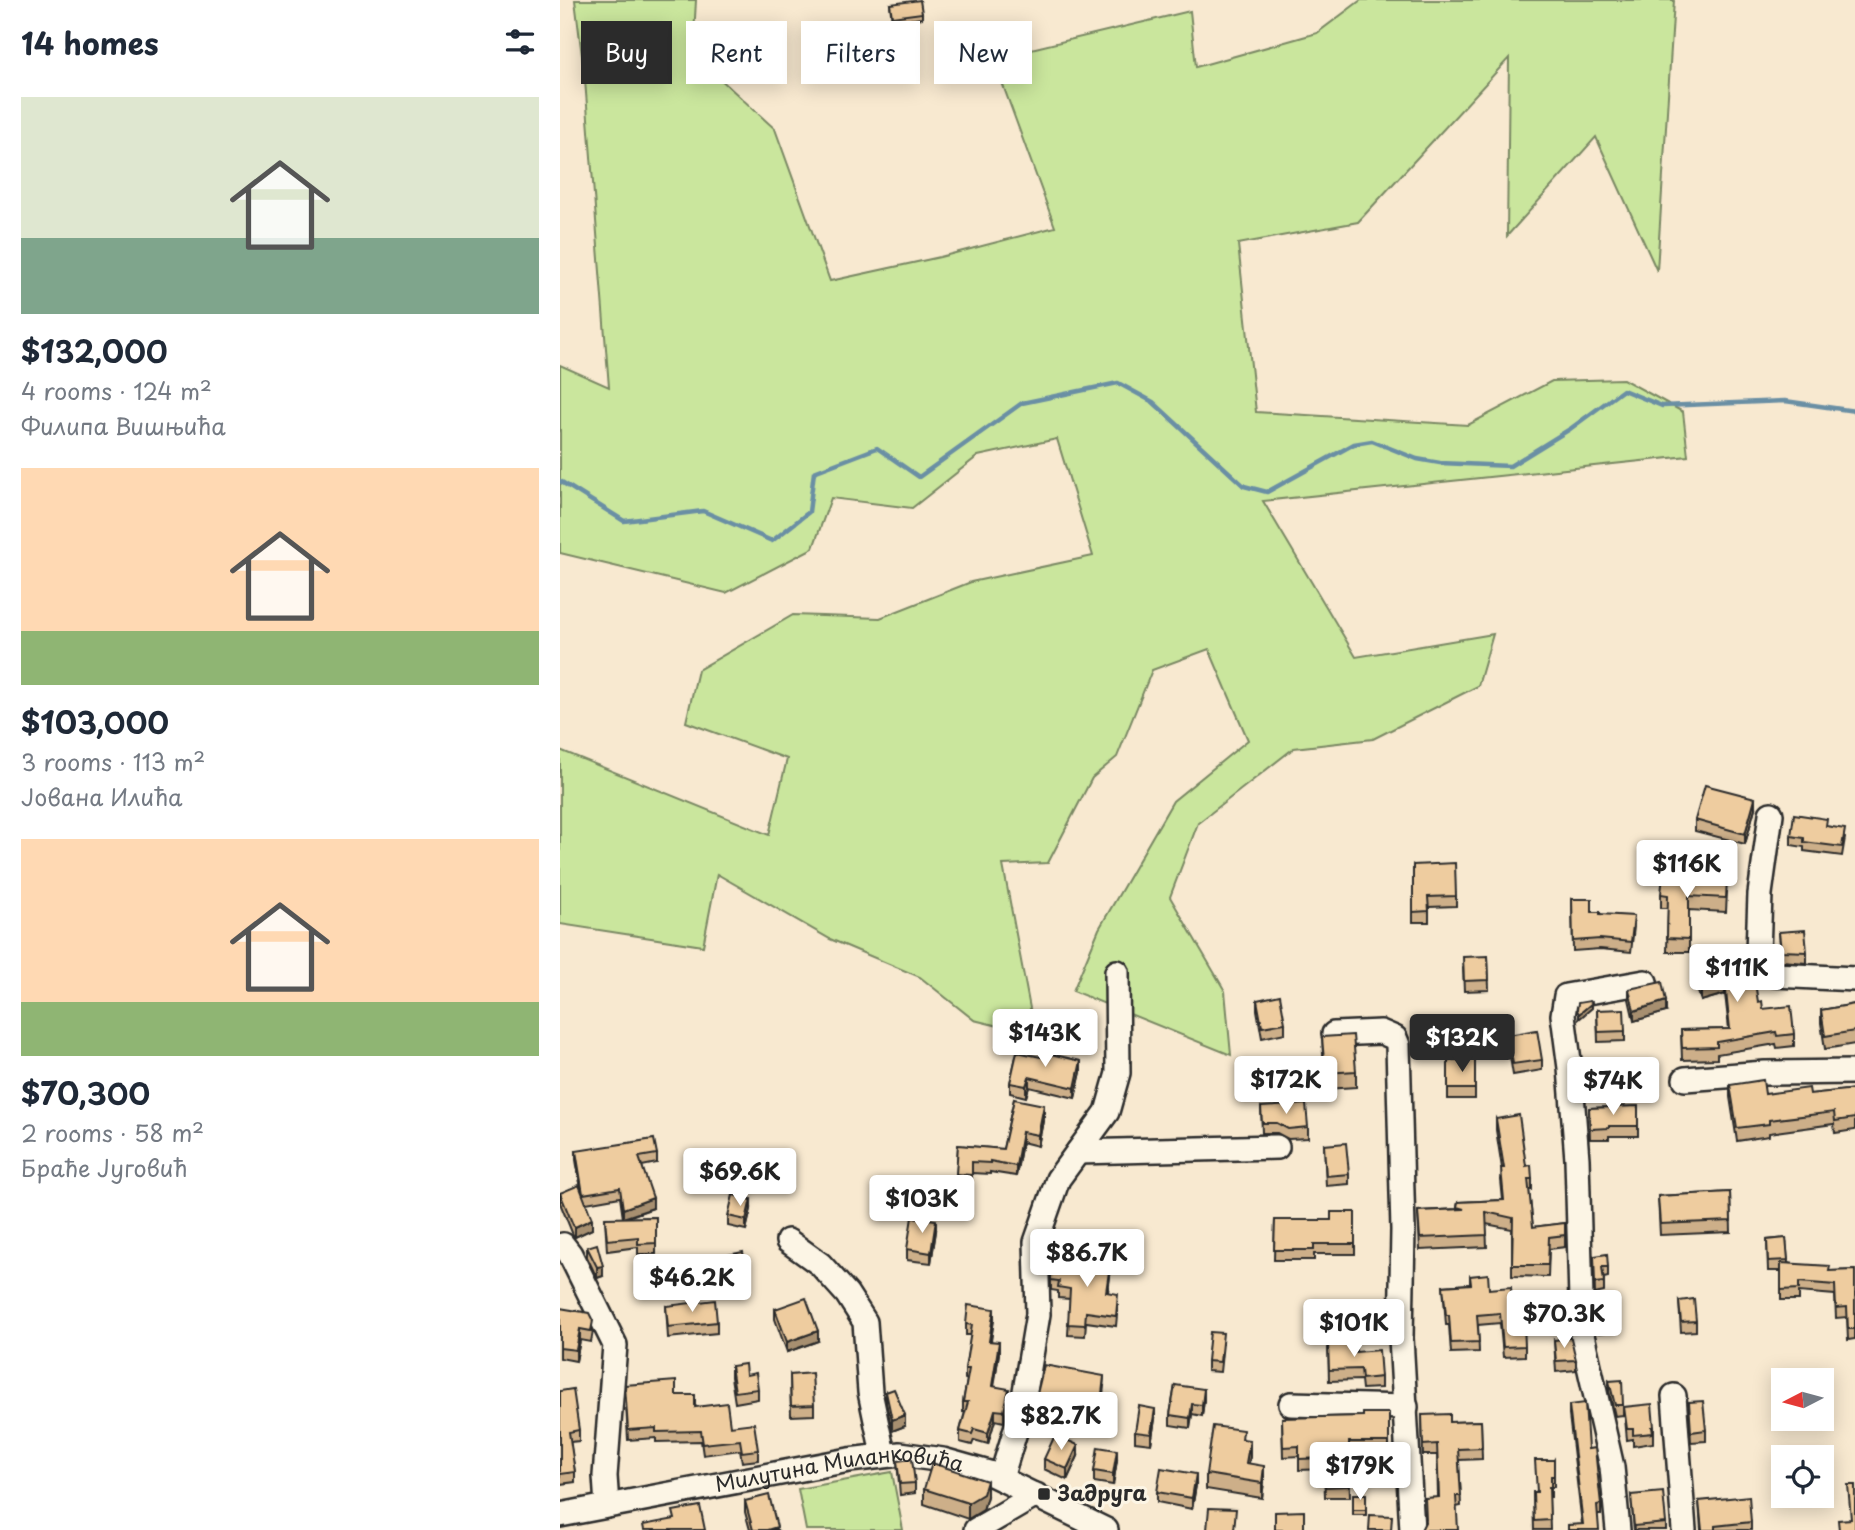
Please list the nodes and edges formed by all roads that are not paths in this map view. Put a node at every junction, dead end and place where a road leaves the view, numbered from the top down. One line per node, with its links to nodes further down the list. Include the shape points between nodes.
1 (1772, 814): 3 (street, via 1760,894 1761,964 1775,975)
2 (1116, 972): 9 (street, via 1118,1073 1107,1112)
3 (1855, 979)
4 (1645, 982): 23 (street, via 1566,996 1563,1015 1577,1159 1582,1335 1612,1467)
5 (1334, 1034): 14 (street, via 1381,1032 1395,1038 1398,1045)
6 (1855, 1072): 7 (street)
7 (1685, 1079)
8 (1278, 1147): 9 (street)
9 (1078, 1152): 16 (street, via 1058,1179 1036,1242 1038,1314 1022,1409)
10 (788, 1241): 15 (street, via 820,1264 848,1294 865,1322 870,1392)
11 (560, 1245): 18 (street, via 570,1254 615,1345)
12 (1674, 1396): 24 (street)
13 (1291, 1404): 14 (street)
14 (1406, 1407): 22 (street)
15 (883, 1454): 16 (street, Милутина Миланковића, via 943,1460); 18 (street, Милутина Миланковића)
16 (1001, 1478): 17 (street, Милутина Миланковића)
17 (1036, 1495): 20 (street); 21 (street, Милутина Миланковића)
18 (607, 1506): 19 (street, Милутина Миланковића)
19 (560, 1516)
20 (976, 1530)
21 (1106, 1530)
22 (1412, 1530)
23 (1618, 1530)
24 (1684, 1530)

